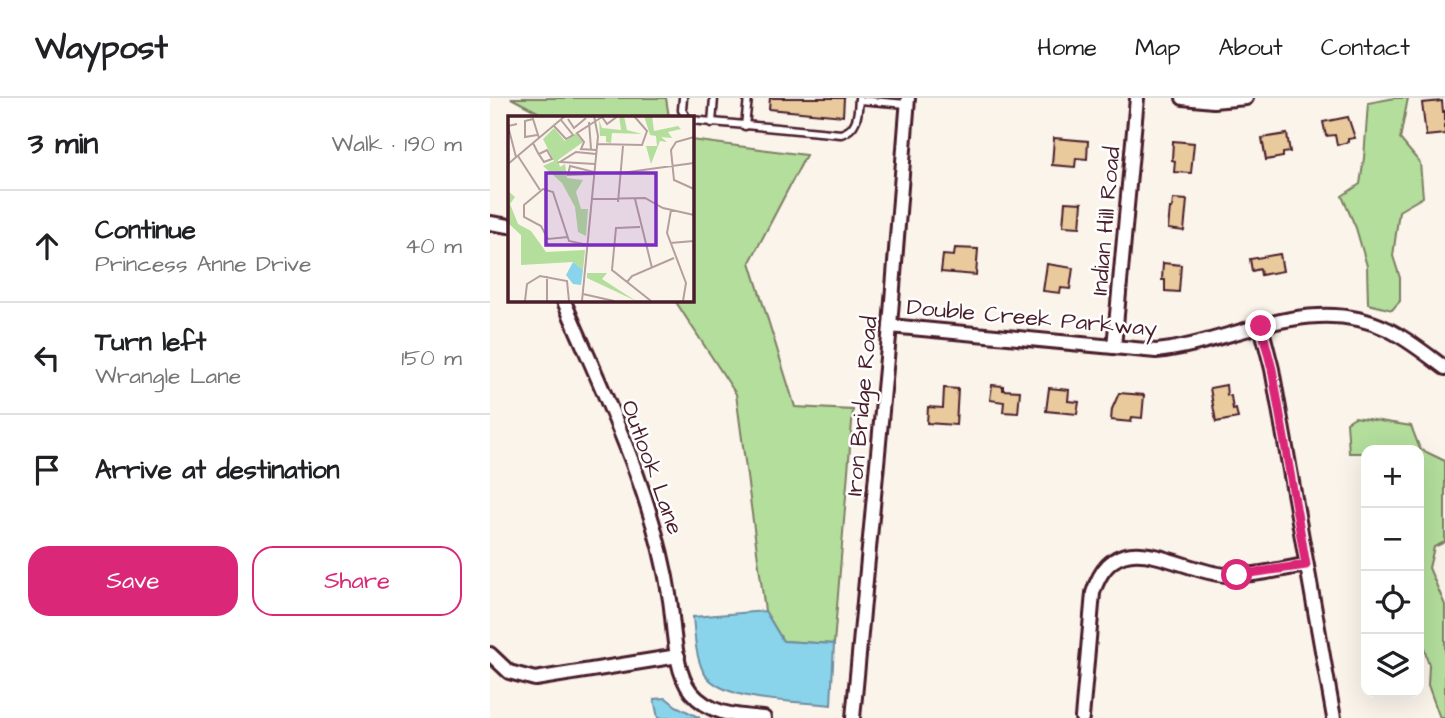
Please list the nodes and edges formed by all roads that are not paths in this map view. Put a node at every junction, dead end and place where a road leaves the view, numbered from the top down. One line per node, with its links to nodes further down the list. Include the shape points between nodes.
1 (683, 98): 9 (lane)
2 (714, 98): 11 (lane)
3 (748, 98): 12 (lane)
4 (1137, 98): 18 (street, Indian Hill Road)
5 (1183, 98): 6 (street)
6 (1246, 98)
7 (859, 99): 8 (lane); 12 (lane, via 854,126 841,134)
8 (907, 101): 16 (street, Iron Bridge Road)
9 (685, 116)
10 (693, 120): 11 (lane)
11 (712, 123): 12 (lane)
12 (745, 126)
13 (490, 223): 14 (street)
14 (508, 226)
15 (565, 301): 22 (street, Outlook Lane, via 649,506 664,562)
16 (890, 326): 18 (street, Double Creek Parkway); 24 (street, Iron Bridge Road)
17 (1261, 326): 18 (street, Double Creek Parkway, via 1171,349); 19 (street, Double Creek Parkway, via 1314,315 1369,322 1405,339); 20 (street)
18 (1114, 347)
19 (1445, 368)
20 (1306, 565): 25 (street, via 1226,575 1146,553 1115,560 1103,571 1093,593); 26 (street)
21 (490, 654): 22 (street, via 509,672 535,679)
22 (678, 656): 23 (street, Outlook Lane, via 684,681 707,706 731,715)
23 (764, 718)
24 (853, 718)
25 (1082, 718)
26 (1334, 718)

